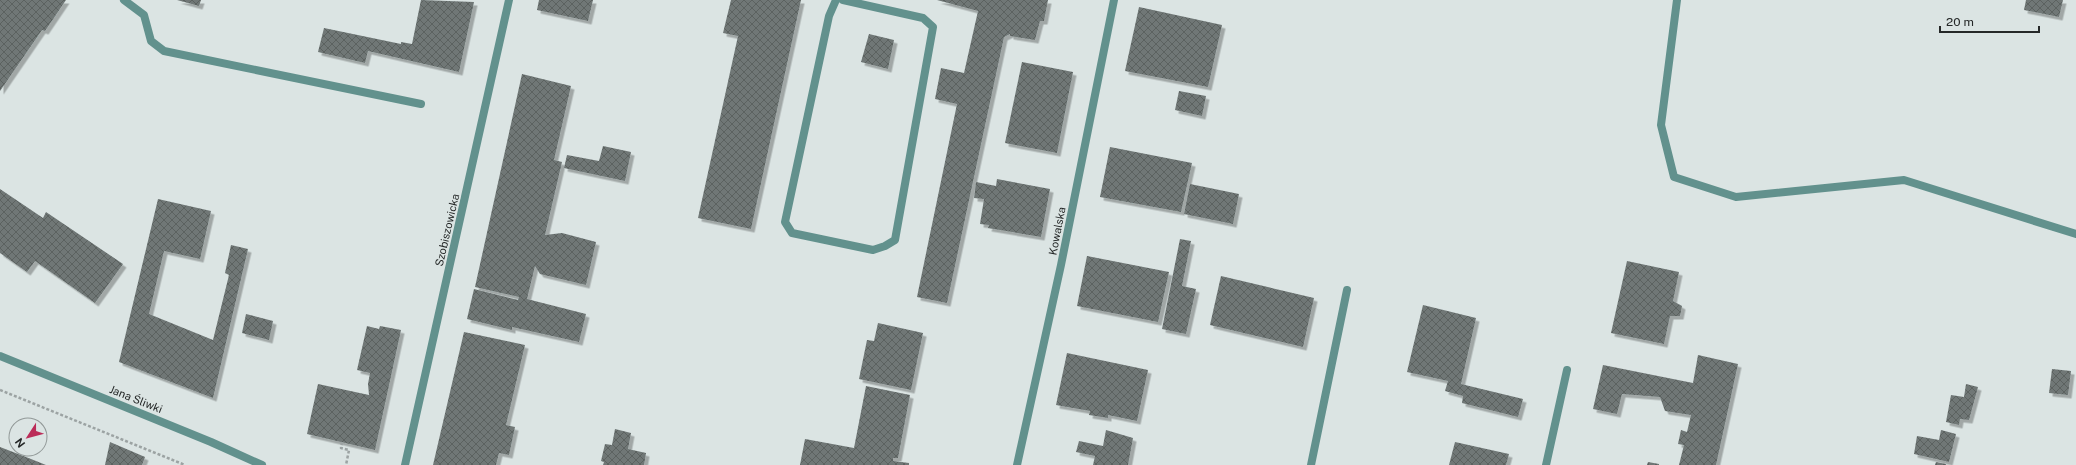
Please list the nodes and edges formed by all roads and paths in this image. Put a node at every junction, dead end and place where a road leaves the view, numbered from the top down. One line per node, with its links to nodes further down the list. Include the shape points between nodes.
1 (124, 0): 7 (street, via 144,15 151,41 164,51)
2 (510, 0): 17 (street, Szobiszowicka)
3 (836, 0): 4 (street, via 829,16 785,222 792,233 873,250 895,240 933,27 923,18)
4 (843, 0)
5 (1114, 0): 18 (street, Kowalska, via 1061,265)
6 (1677, 0): 8 (street, via 1661,125 1674,177 1736,197 1904,180)
7 (421, 104)
8 (2076, 234)
9 (1347, 290): 19 (street)
10 (0, 356): 15 (street, Jana Śliwki)
11 (1567, 370): 20 (street)
12 (0, 390): 14 (path)
13 (342, 442): 16 (path, via 341,448 349,450)
14 (185, 465)
15 (262, 465)
16 (346, 465)
17 (406, 465)
18 (1017, 465)
19 (1311, 465)
20 (1546, 465)

